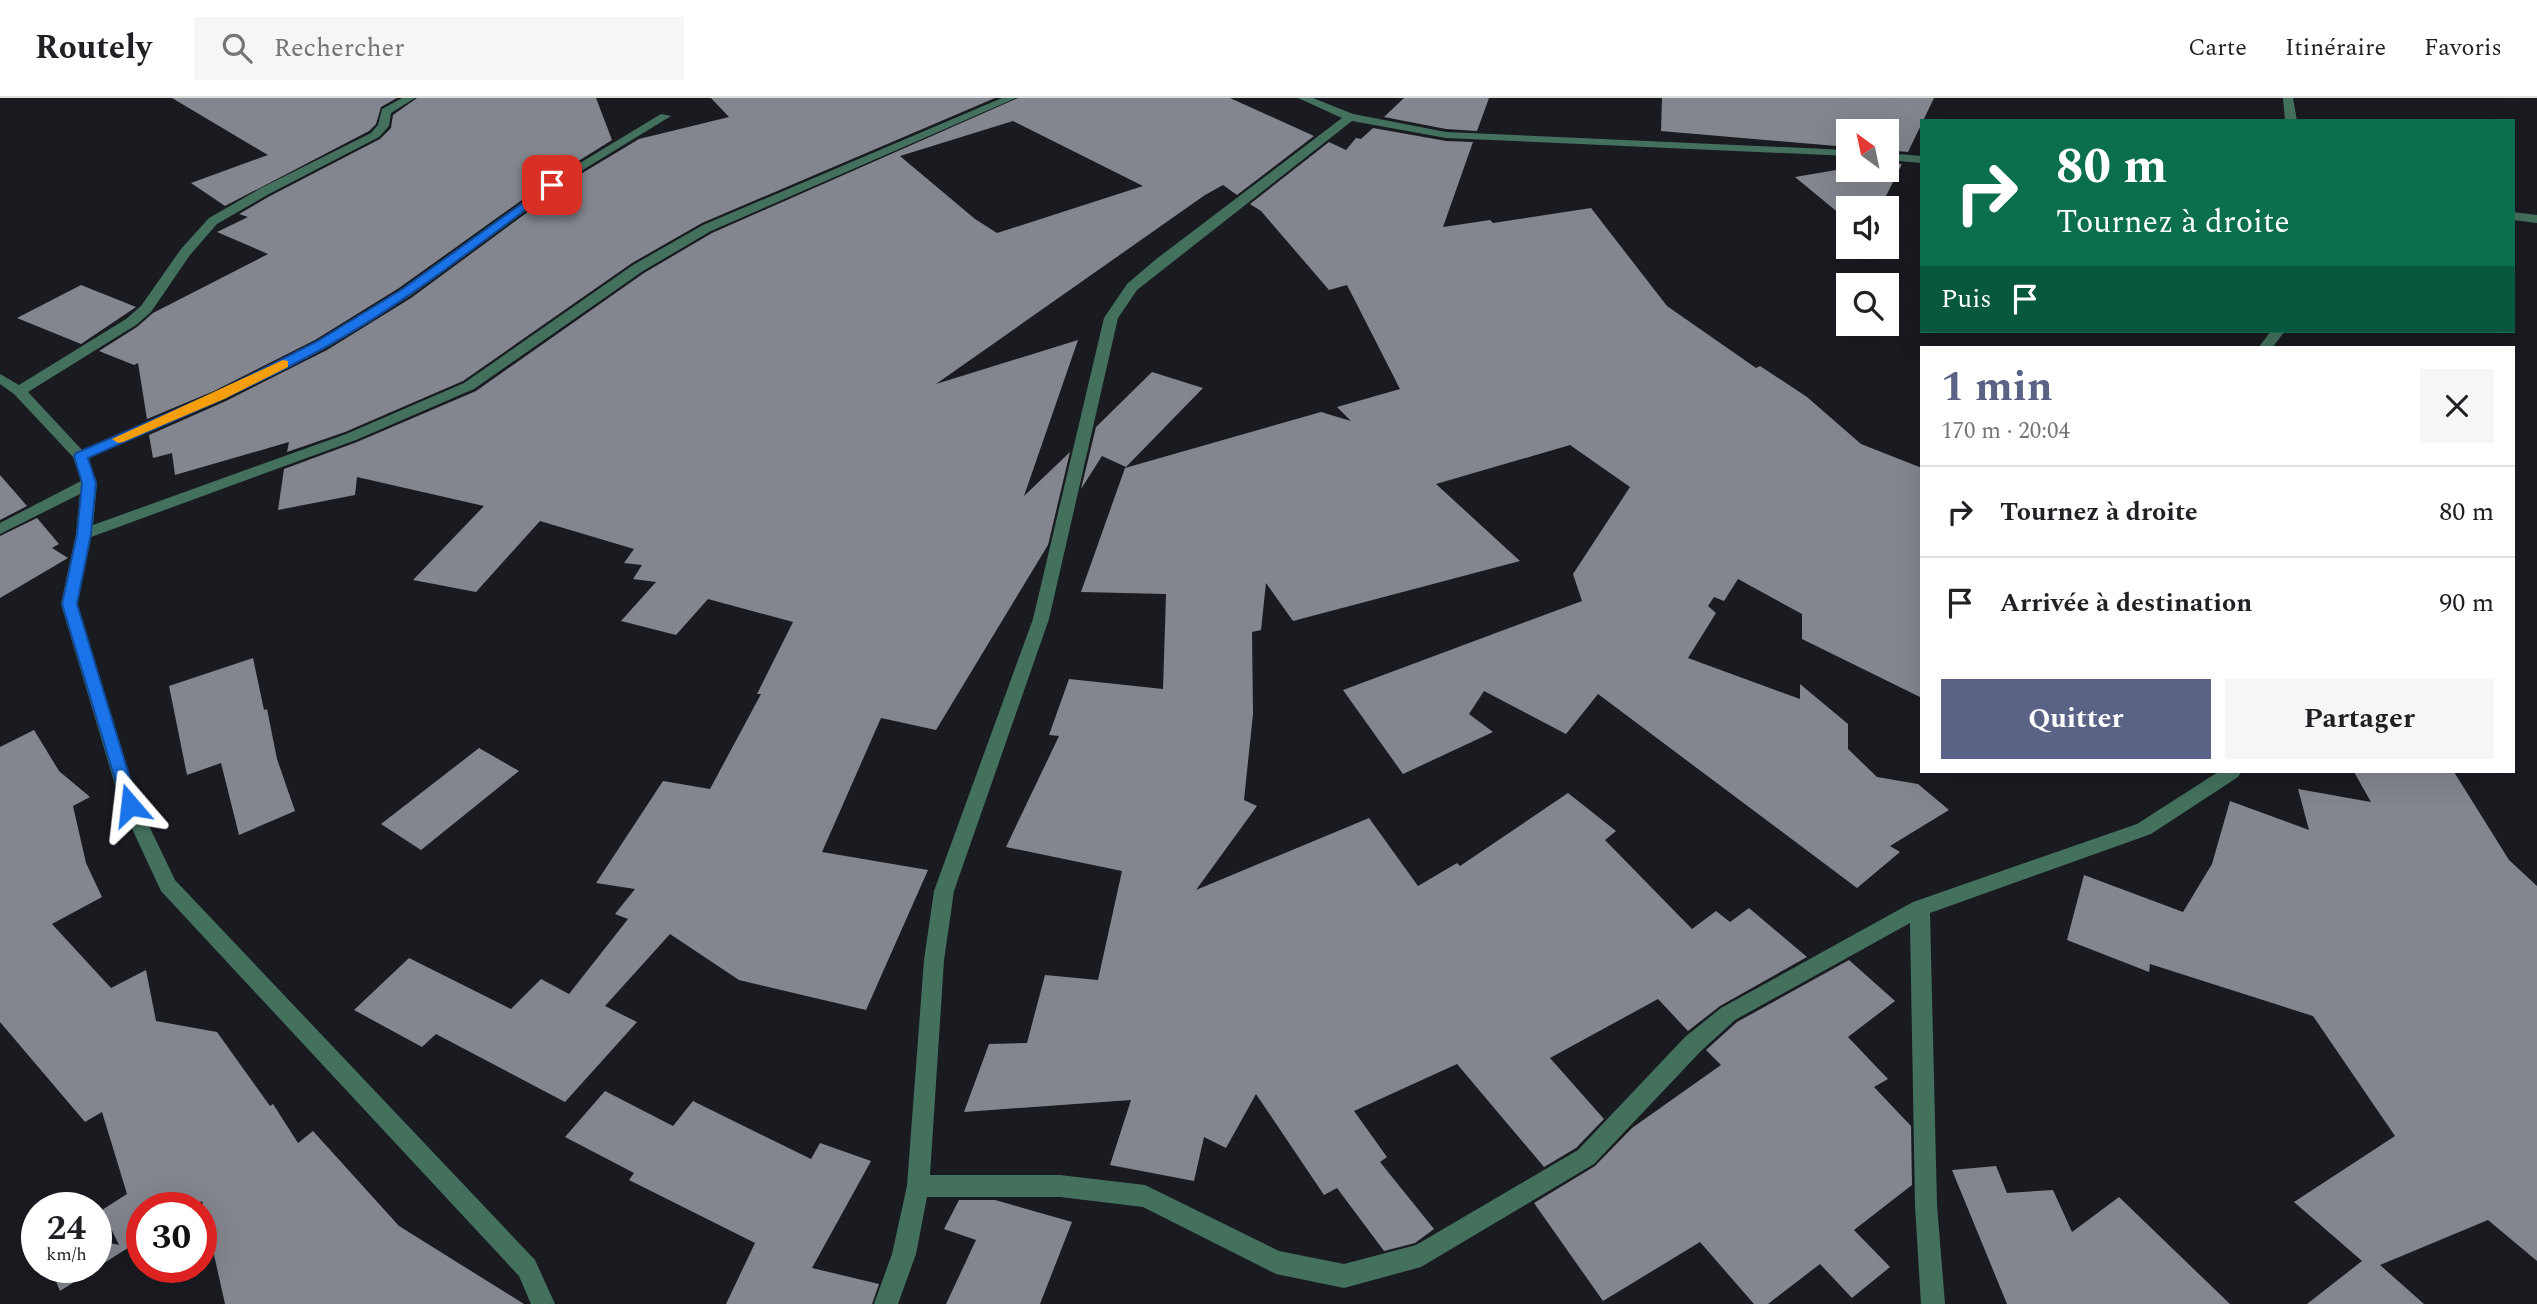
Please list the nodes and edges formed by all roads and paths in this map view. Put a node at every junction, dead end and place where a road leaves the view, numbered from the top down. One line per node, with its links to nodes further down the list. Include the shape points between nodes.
1 (410, 98): 14 (street, via 386,111 376,135 213,221 131,323)
2 (1011, 98): 18 (street, via 707,228 638,268 469,386 351,437)
3 (1303, 98): 6 (street)
4 (2288, 98): 7 (street)
5 (665, 116): 15 (street, via 569,174 405,293 321,345 220,396)
6 (1350, 117): 8 (street, via 1446,135); 21 (street, via 1160,263 1132,287 1111,318 1041,619 944,891 934,960)
7 (2291, 119)
8 (1836, 152)
9 (1899, 157): 10 (street)
10 (1920, 160)
11 (2515, 216): 12 (street)
12 (2537, 219)
13 (0, 379): 14 (street)
14 (19, 391): 15 (street)
15 (80, 456): 16 (street)
16 (89, 483): 17 (street); 18 (street)
17 (0, 528)
18 (84, 534): 22 (street, via 69,604 130,805 168,886 527,1268)
19 (2230, 773): 20 (street, via 2144,829)
20 (1920, 908): 21 (street, via 1728,1014 1693,1044 1586,1157 1422,1255 1344,1276 1276,1262 1145,1196 1060,1186); 24 (street, via 1926,1205)
21 (918, 1186): 23 (street, via 904,1254)
22 (543, 1304)
23 (886, 1304)
24 (1933, 1304)

